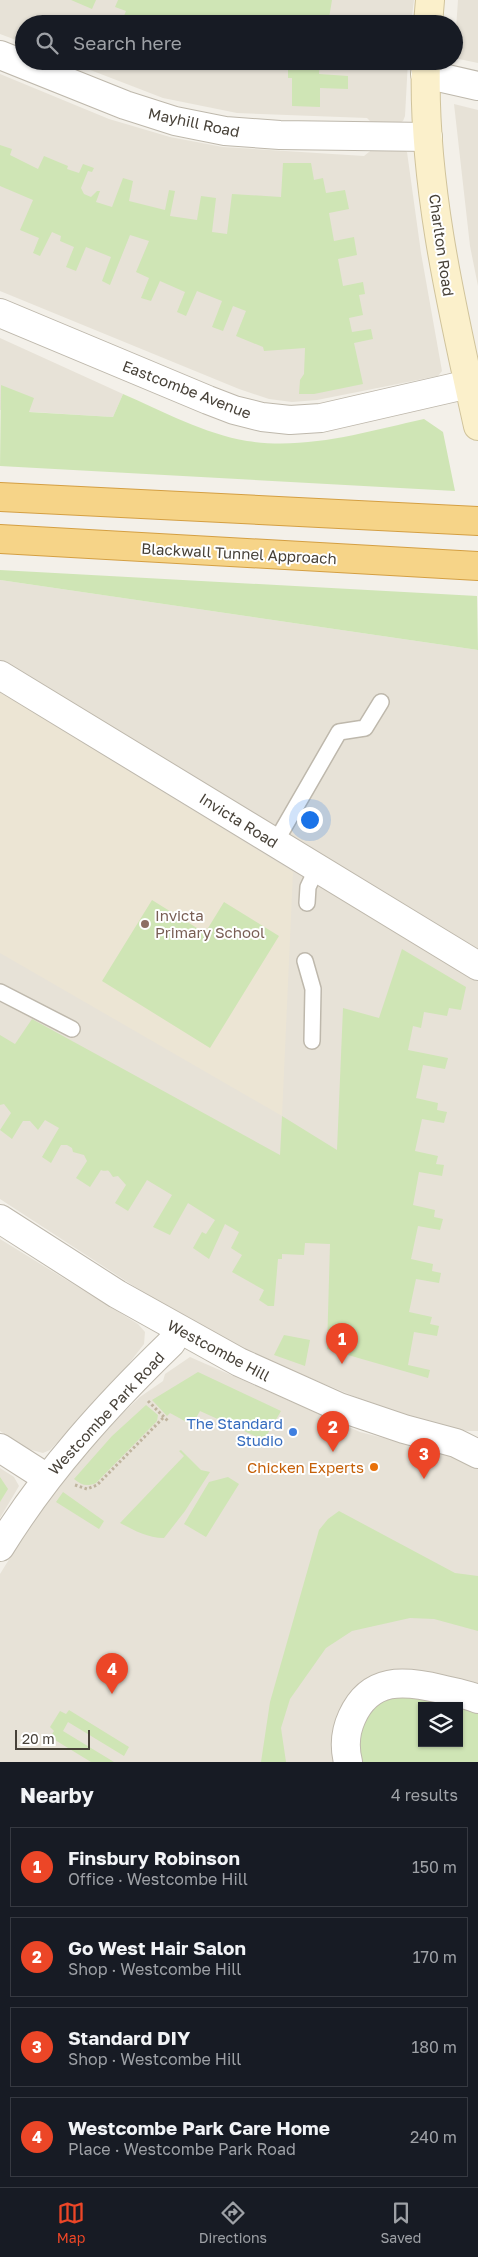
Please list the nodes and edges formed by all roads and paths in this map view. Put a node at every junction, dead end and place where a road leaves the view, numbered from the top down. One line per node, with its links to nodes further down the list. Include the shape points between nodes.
1 (430, 0): 2 (main road)
2 (429, 15)
3 (0, 55): 4 (street, Mayhill Road)
4 (15, 61)
5 (38, 70): 9 (street, Mayhill Road, via 125,105 175,121 224,131)
6 (425, 70): 9 (main road, Charlton Road)
7 (433, 70): 8 (street)
8 (478, 86)
9 (428, 137): 11 (main road, Charlton Road, via 450,299)
10 (0, 313): 11 (street, Eastcombe Avenue, via 217,403 262,417 290,420 321,418)
11 (472, 390): 12 (main road, Charlton Road)
12 (478, 426)
13 (0, 498): 14 (highway)
14 (478, 521)
15 (0, 539): 16 (highway, Blackwall Tunnel Approach)
16 (478, 566)
17 (0, 675): 19 (street, Invicta Road)
18 (381, 702): 19 (lane, via 365,728 339,732)
19 (275, 843): 20 (street, Invicta Road)
20 (317, 868): 21 (lane, via 308,887); 23 (street, Invicta Road)
21 (308, 903)
22 (305, 961): 26 (lane, via 313,989)
23 (478, 966)
24 (0, 992): 25 (lane)
25 (72, 1029)
26 (312, 1041)
27 (0, 1219): 28 (street, Westcombe Hill)
28 (179, 1330): 32 (street, Westcombe Hill, via 239,1362 339,1406 404,1429); 34 (street, Westcombe Park Road, via 171,1343 84,1432)
29 (149, 1402): 30 (path)
30 (164, 1417): 31 (path); 34 (path, via 97,1485 87,1489)
31 (169, 1422)
32 (471, 1446)
33 (0, 1448): 34 (street)
34 (58, 1479): 35 (street, Westcombe Park Road)
35 (0, 1547)
36 (478, 1699): 37 (street, via 413,1682 393,1683 372,1691 357,1707 347,1728 345,1748)
37 (348, 1762)

